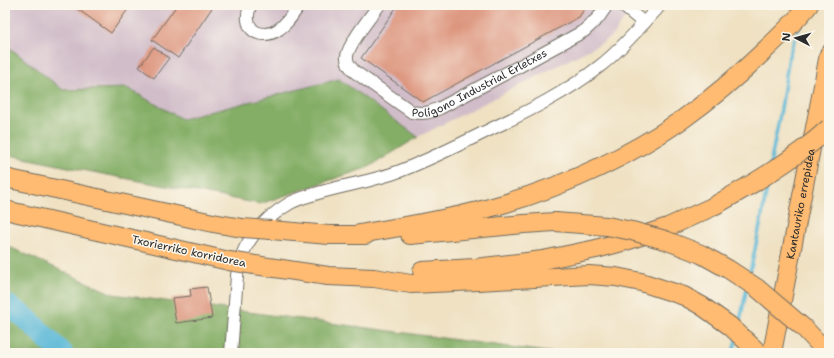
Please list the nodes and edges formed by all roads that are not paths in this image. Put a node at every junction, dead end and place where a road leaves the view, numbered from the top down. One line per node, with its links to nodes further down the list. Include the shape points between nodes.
1 (250, 5): 2 (street, via 248,21 251,29 264,34 279,29)
2 (299, 5)
3 (378, 5): 4 (street, Polígono Industrial Erletxes, via 350,45 348,65 412,112 421,114 440,108 584,31)
4 (607, 5)
5 (622, 5): 8 (street)
6 (660, 5): 8 (street)
7 (809, 5): 13 (highway, via 740,74 683,119 631,152 563,184 501,205)
8 (644, 23): 15 (street, via 600,66 559,94 525,112 425,161 380,177 300,198 282,208 260,226 241,258 237,276)
9 (829, 54): 17 (highway, Kantauriko errepidea)
10 (829, 128): 14 (highway, bridge, via 758,181 712,207 668,227 629,240 543,260 397,273)
11 (5, 178): 13 (highway, bridge, via 242,228)
12 (5, 210): 14 (highway, Txorierriko korridorea, bridge, via 229,261 328,276)
13 (354, 235): 18 (highway, bridge, via 401,236 555,222 607,226 632,231 701,254 728,269 757,288 804,328)
14 (374, 278): 16 (highway, via 411,284 589,275 616,277 684,296 730,326)
15 (232, 353)
16 (759, 353)
17 (772, 353)
18 (827, 353)

